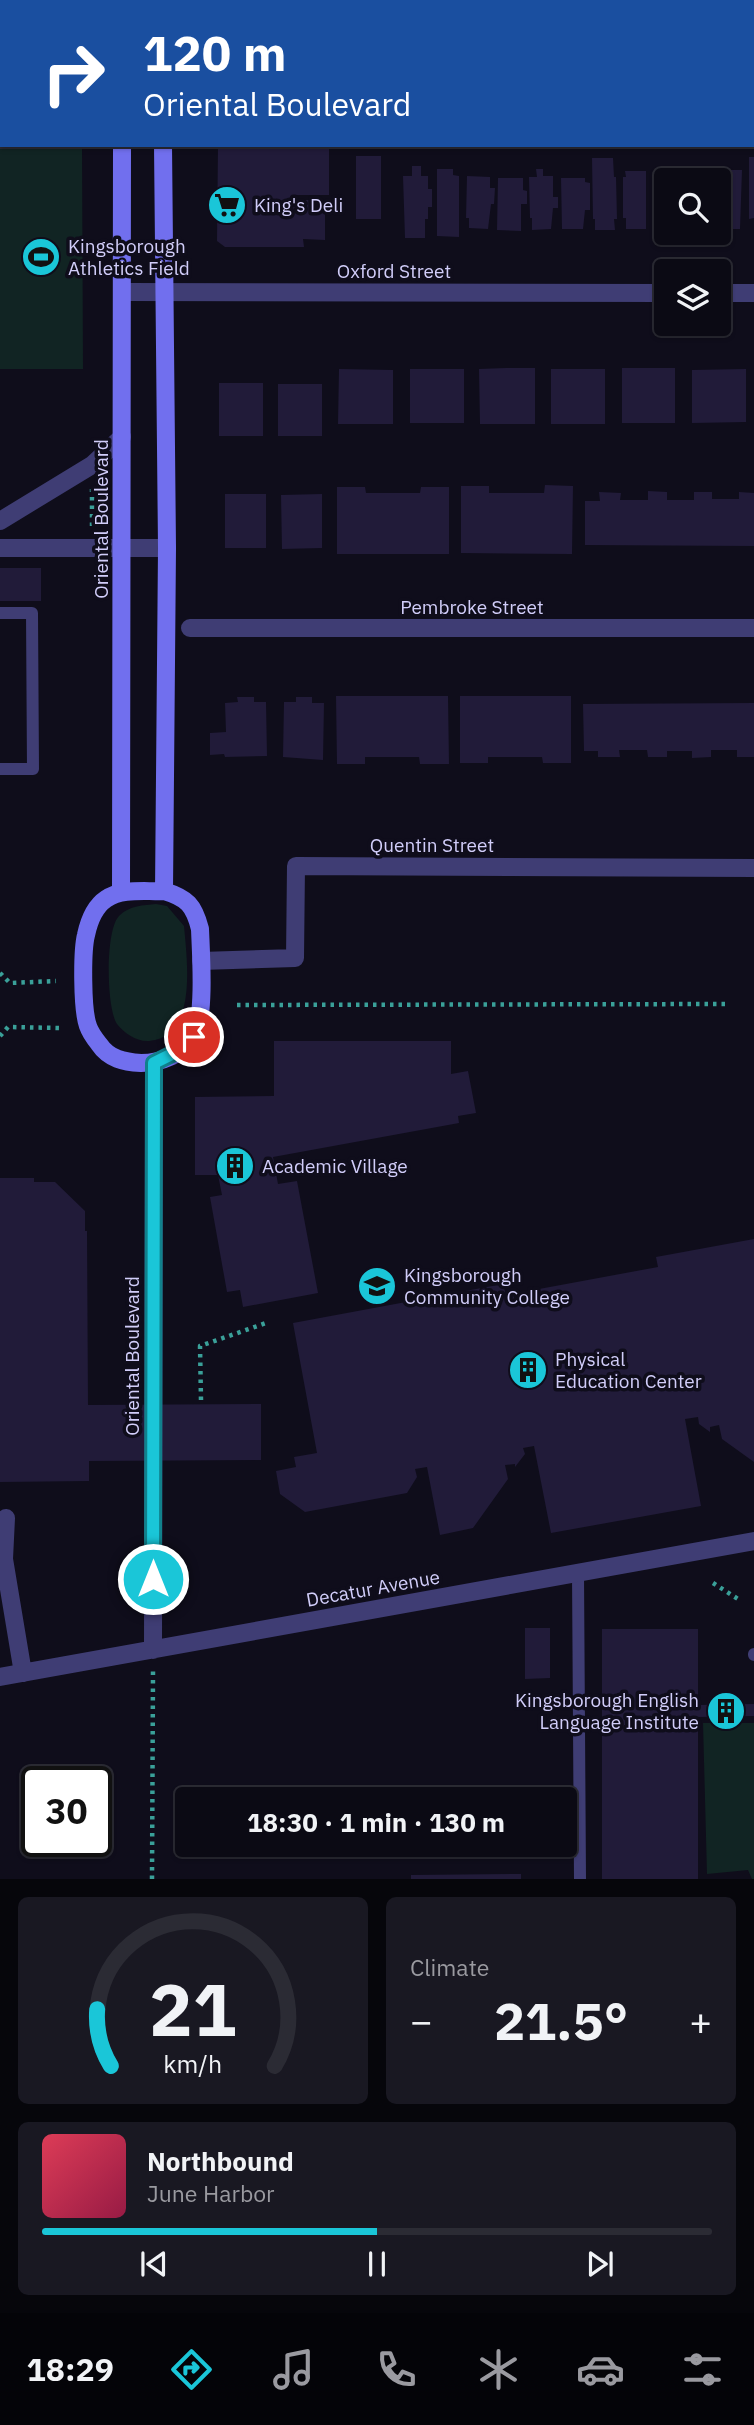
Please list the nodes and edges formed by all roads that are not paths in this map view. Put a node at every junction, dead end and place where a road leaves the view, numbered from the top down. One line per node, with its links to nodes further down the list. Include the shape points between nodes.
1 (122, 147): 3 (street, Oriental Boulevard)
2 (163, 147): 4 (street)
3 (122, 292): 4 (street, Oxford Street); 8 (street, Oriental Boulevard)
4 (165, 292): 5 (street, Oxford Street); 12 (street)
5 (654, 293)
6 (731, 293): 7 (street)
7 (754, 293)
8 (122, 437): 9 (street, via 92,465); 11 (street, Oriental Boulevard)
9 (0, 521)
10 (0, 548): 11 (street)
11 (122, 548): 12 (street); 19 (street, Oriental Boulevard)
12 (167, 548): 18 (street)
13 (0, 613): 16 (lane, via 32,613 33,769)
14 (190, 628): 15 (street, Pembroke Street)
15 (754, 628)
16 (0, 769)
17 (754, 868): 20 (street, Quentin Street, via 296,866 295,958)
18 (164, 891): 19 (street); 20 (street, via 181,897 196,914)
19 (121, 892): 21 (street, via 96,907 85,937 88,1025 99,1046 114,1059)
20 (201, 961): 21 (street, via 200,1021 194,1037 184,1048)
21 (154, 1063): 25 (street, Oriental Boulevard)
22 (6, 1518): 26 (street, via 4,1559)
23 (754, 1541): 24 (street, Decatur Avenue)
24 (578, 1573): 25 (street, Decatur Avenue); 28 (lane)
25 (153, 1650): 26 (street, Decatur Avenue)
26 (23, 1673): 27 (street, Decatur Avenue)
27 (0, 1677)
28 (580, 1879)

